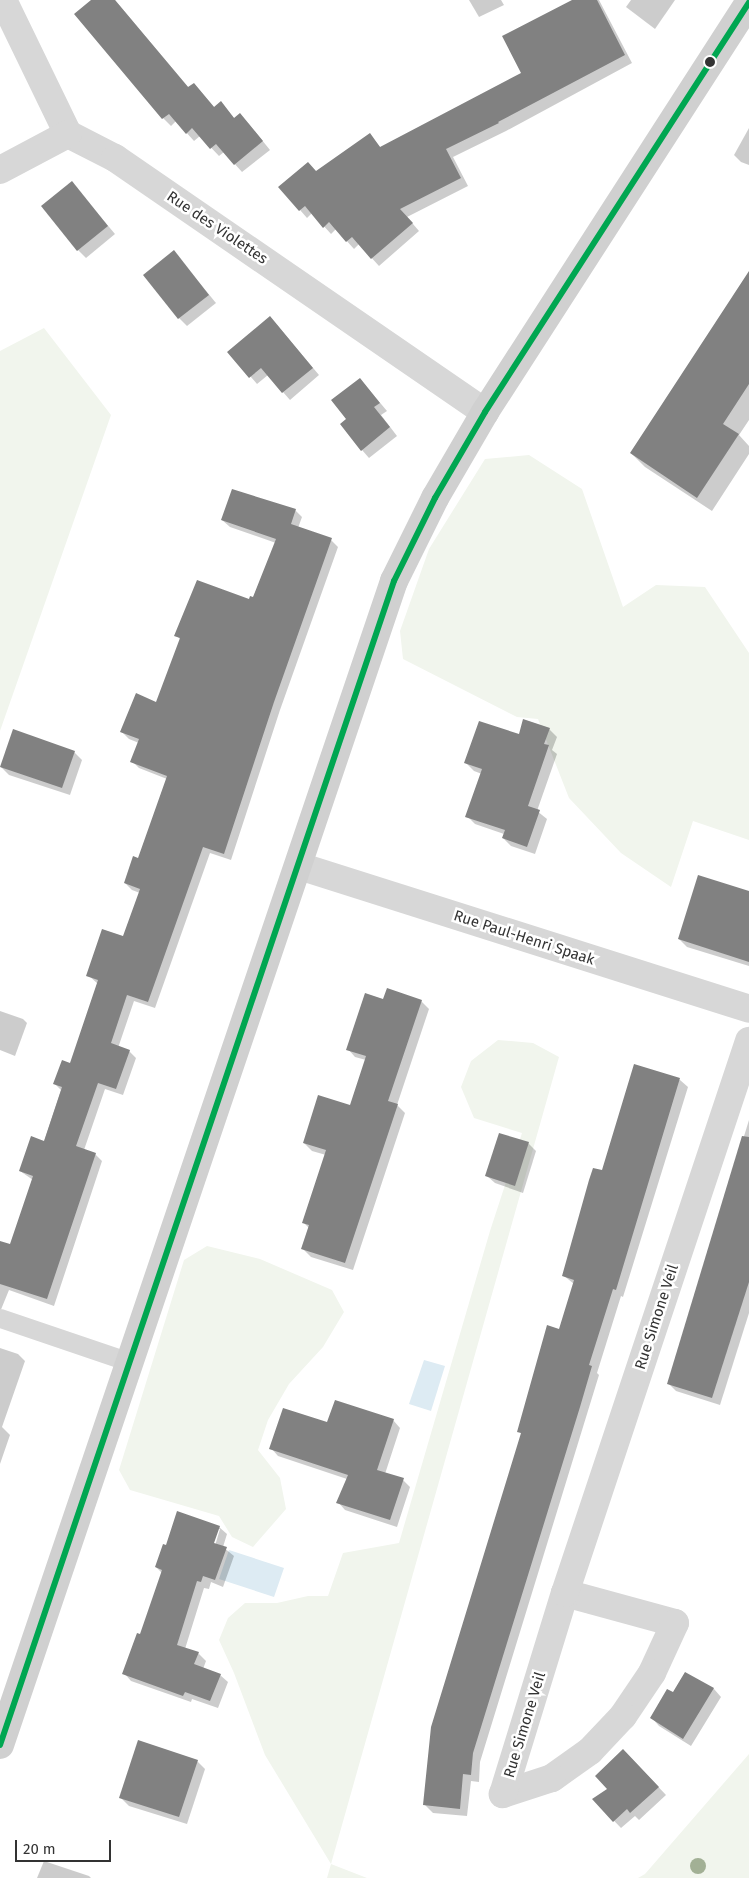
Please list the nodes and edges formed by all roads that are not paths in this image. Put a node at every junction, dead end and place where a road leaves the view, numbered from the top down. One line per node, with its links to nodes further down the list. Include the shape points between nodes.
1 (3, 0): 3 (street)
2 (749, 2): 5 (main road)
3 (68, 134): 4 (street); 5 (street, Rue des Violettes, via 115,158)
4 (0, 170)
5 (485, 412): 6 (main road, via 435,498 394,581)
6 (299, 866): 7 (street, Rue Paul-Henri Spaak); 10 (main road)
7 (749, 1009)
8 (749, 1041): 11 (street, Rue Simone Veil)
9 (0, 1318): 10 (lane)
10 (130, 1362): 12 (main road)
11 (565, 1593): 11 (street, Rue Simone Veil, via 506,1784 504,1794 552,1778 590,1751 623,1716 652,1673 675,1623)
12 (0, 1745)

